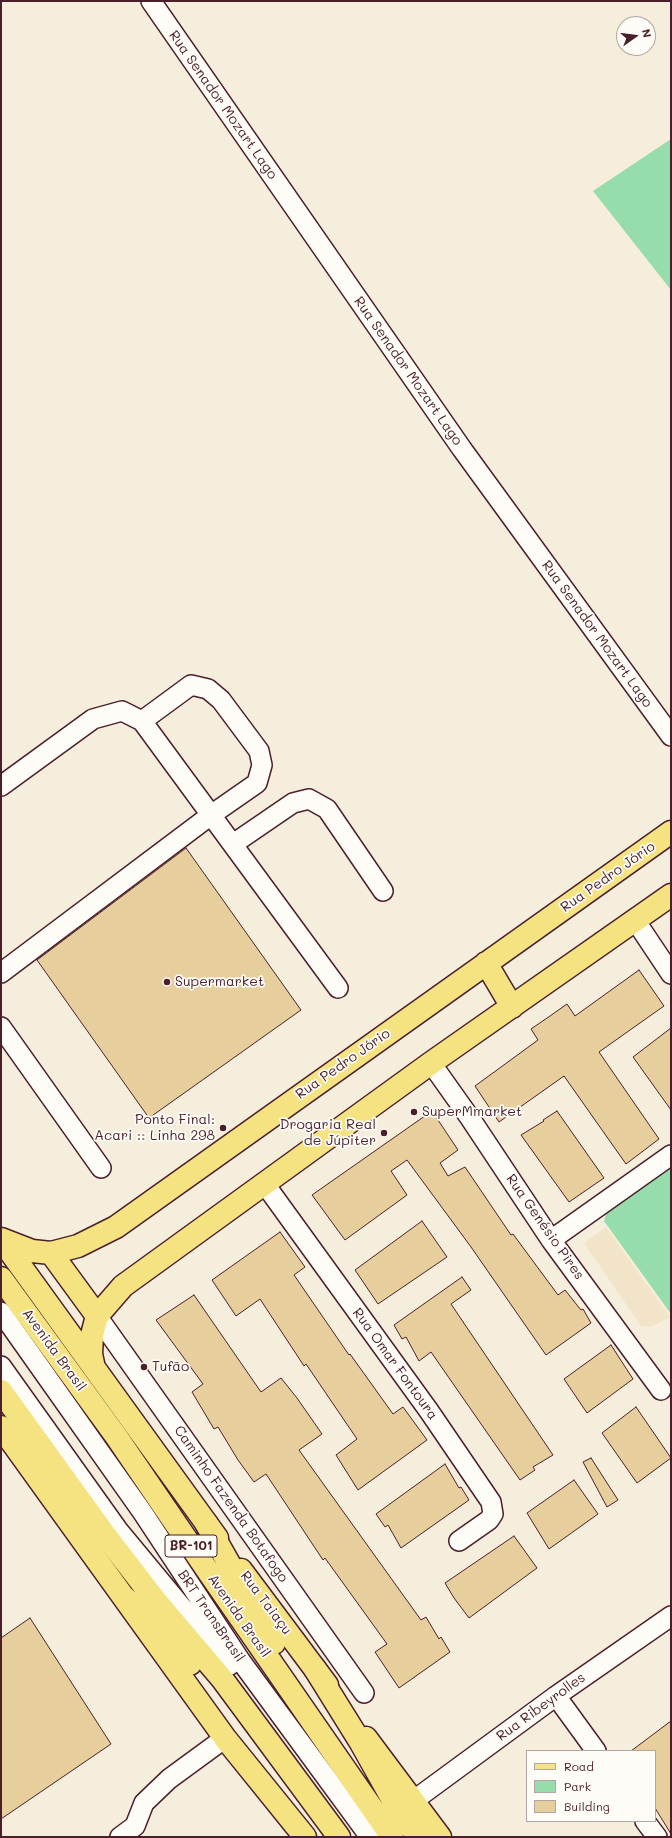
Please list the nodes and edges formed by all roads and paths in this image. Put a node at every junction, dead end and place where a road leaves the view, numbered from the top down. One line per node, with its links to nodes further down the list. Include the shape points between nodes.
1 (151, 1): 3 (street, Rua Senador Mozart Lago, via 462,449)
2 (142, 721): 4 (street, via 122,711 93,719); 5 (street); 5 (street, via 191,685 208,689 221,700 258,752 262,766 257,782)
3 (671, 736)
4 (1, 786)
5 (211, 815): 7 (street); 12 (street)
6 (671, 832): 11 (main road, Rua Pedro Jório)
7 (233, 844): 8 (street, via 293,804 309,800 327,810); 14 (street)
8 (383, 891)
9 (671, 895): 10 (main road)
10 (635, 920): 13 (street); 15 (main road)
11 (486, 963): 15 (main road); 23 (main road, Rua Pedro Jório, via 116,1227 84,1243)
12 (1, 973)
13 (671, 974)
14 (338, 988)
15 (512, 1007): 17 (main road)
16 (1, 1028): 19 (street)
17 (431, 1063): 20 (main road); 22 (street, Rua Genésio Pires)
18 (671, 1155): 22 (street)
19 (101, 1168)
20 (264, 1183): 26 (main road, via 122,1286); 33 (street, Rua Omar Fontoura, via 424,1404 491,1502 493,1514 489,1520)
21 (1, 1239): 23 (main road, Rua Pedro Jório, via 32,1251); 28 (main road, Avenida Brasil)
22 (551, 1240): 29 (street, Rua Genésio Pires)
23 (51, 1253): 26 (main road)
24 (1, 1278): 42 (main road, Avenida Brasil / BR-101, via 116,1436)
25 (1, 1312): 49 (street, BRT TransBrasil, via 143,1513 240,1660)
26 (98, 1316): 28 (main road, via 92,1335 91,1354); 37 (street, Caminho Fazenda Botafogo)
27 (1, 1366): 48 (street, BRT TransBrasil, via 118,1530 226,1659)
28 (94, 1368): 32 (main road, Rua Taiaçu)
29 (661, 1390)
30 (1, 1391): 43 (main road, via 105,1535 155,1600 223,1680)
31 (1, 1427): 34 (main road)
32 (206, 1524): 36 (main road, Rua Taiaçu); 42 (main road)
33 (459, 1541)
34 (125, 1598): 39 (main road, via 168,1662); 43 (main road, via 158,1628 292,1784)
35 (671, 1616): 38 (street, Rua Ribeyrolles)
36 (315, 1669): 41 (main road, Rua Taiaçu); 51 (main road, via 398,1809)
37 (364, 1693)
38 (556, 1696): 40 (street); 41 (street, Rua Ribeyrolles)
39 (225, 1738): 45 (street, via 169,1779 144,1802 135,1826); 46 (main road)
40 (595, 1750)
41 (413, 1801): 52 (main road, Rua Taiaçu)
42 (377, 1816): 50 (main road, Avenida Brasil / BR-101)
43 (326, 1818): 47 (main road)
44 (647, 1822): 53 (street)
45 (120, 1837)
46 (305, 1837)
47 (339, 1837)
48 (357, 1837)
49 (370, 1837)
50 (392, 1837)
51 (418, 1837)
52 (440, 1837)
53 (657, 1837)

